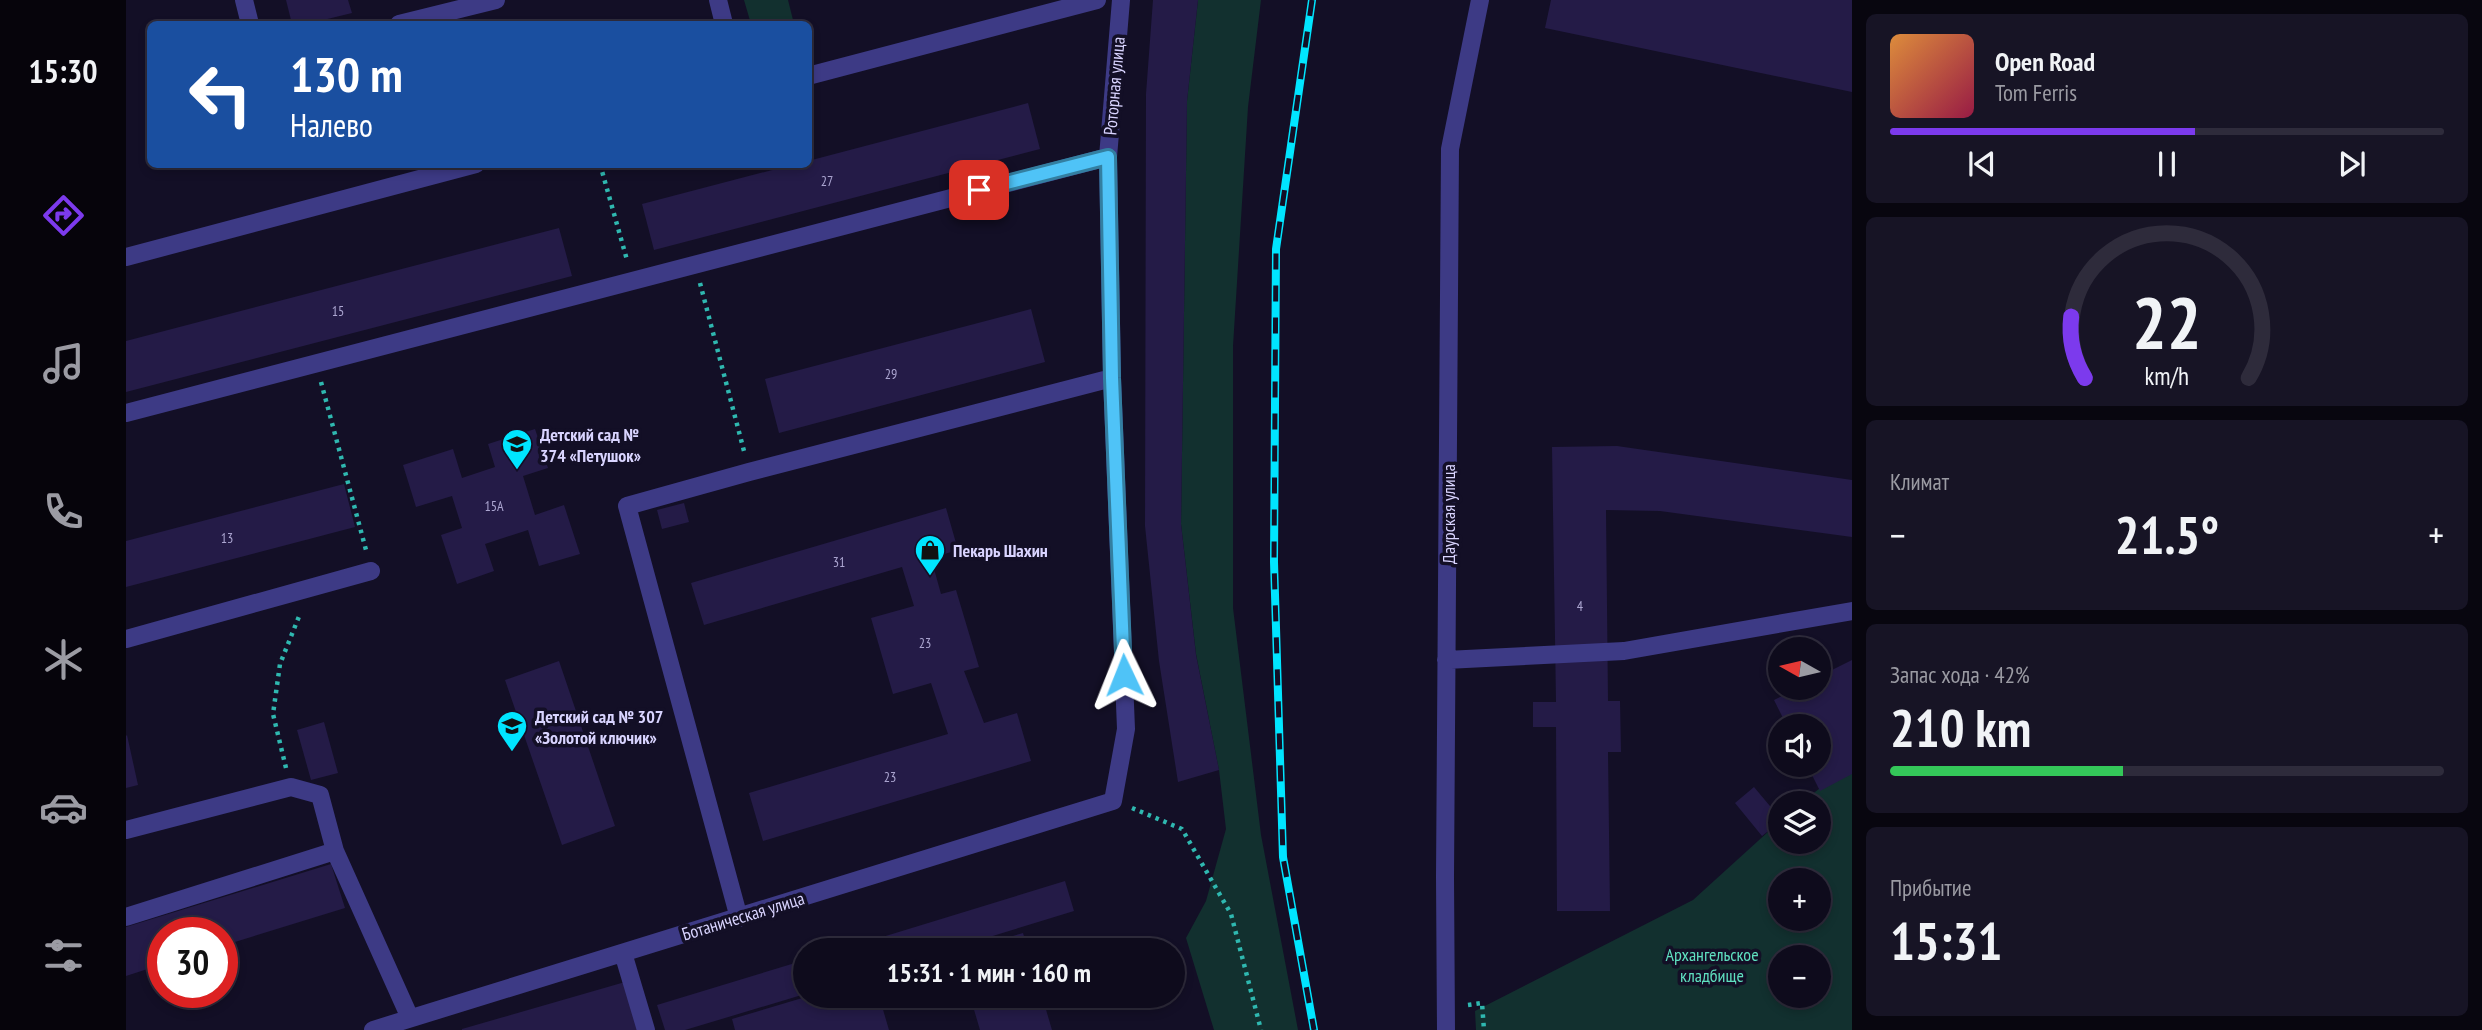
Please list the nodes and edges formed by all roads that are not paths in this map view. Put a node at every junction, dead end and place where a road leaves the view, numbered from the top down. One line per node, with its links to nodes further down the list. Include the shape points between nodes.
1 (244, 0): 8 (street)
2 (496, 0): 7 (street)
3 (718, 0): 10 (street)
4 (1097, 0): 11 (street)
5 (1121, 0): 12 (street, Роторная улица)
6 (1480, 0): 20 (street, Даурская улица, via 1450,149)
7 (463, 4): 9 (street)
8 (249, 21)
9 (409, 21)
10 (723, 21)
11 (812, 75)
12 (1108, 157): 15 (street, Роторная улица); 16 (street)
13 (461, 168): 14 (street)
14 (126, 257)
15 (1112, 378): 21 (street, Роторная улица, via 1126,729); 25 (street, via 627,506)
16 (126, 413)
17 (371, 571): 19 (street)
18 (1852, 611): 20 (street, via 1624,651)
19 (126, 639)
20 (1446, 660): 30 (street, Даурская улица)
21 (1113, 801): 25 (street, Ботаническая улица)
22 (126, 830): 23 (street, via 291,787 320,795)
23 (335, 851): 24 (street); 27 (street)
24 (126, 917)
25 (739, 918): 26 (street, Ботаническая улица)
26 (623, 953): 27 (street, Ботаническая улица); 29 (street)
27 (410, 1018): 28 (street, Ботаническая улица)
28 (373, 1030)
29 (646, 1030)
30 (1446, 1030)

